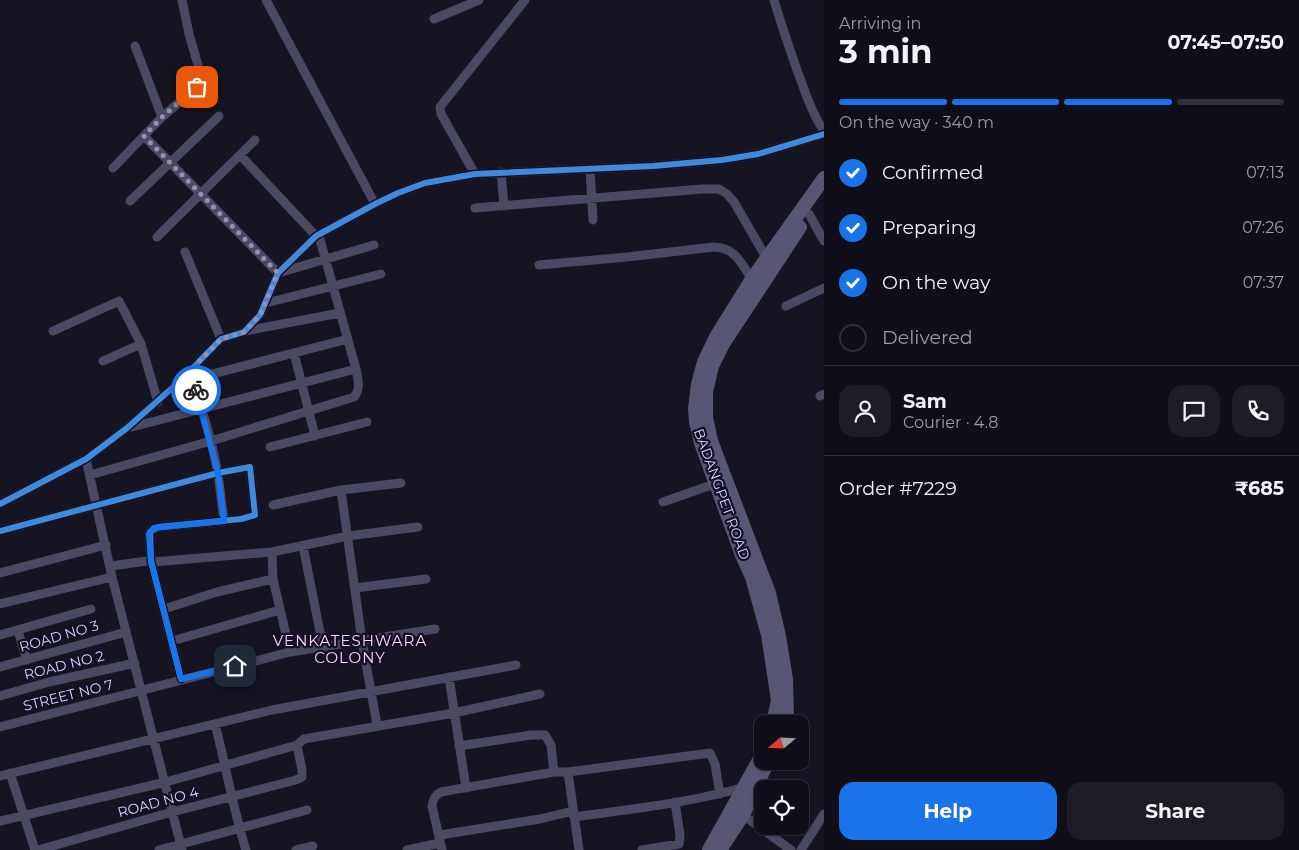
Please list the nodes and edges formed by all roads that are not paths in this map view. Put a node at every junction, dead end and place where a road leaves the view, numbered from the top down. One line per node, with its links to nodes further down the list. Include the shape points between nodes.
1 (182, 0): 10 (street, via 200,77 196,88)
2 (266, 0): 25 (street)
3 (479, 0): 7 (street)
4 (525, 0): 6 (street)
5 (774, 0): 11 (street, via 809,102)
6 (516, 4): 19 (street, via 440,107)
7 (434, 19)
8 (135, 46): 10 (street)
9 (219, 116): 15 (street)
10 (162, 117): 12 (street)
11 (824, 132): 17 (street, via 758,154 722,160)
12 (144, 136): 15 (street); 16 (street)
13 (254, 140): 14 (street)
14 (240, 155): 22 (street); 30 (street)
15 (170, 164): 22 (street); 24 (street)
16 (113, 168)
17 (590, 170): 18 (street); 23 (street)
18 (501, 172): 19 (street); 26 (street)
19 (475, 174): 25 (street, via 425,182)
20 (824, 178): 36 (main road, BADANGPET ROAD)
21 (824, 194): 28 (main road, BADANGPET ROAD)
22 (201, 195): 31 (street); 38 (street)
23 (592, 199): 26 (street); 29 (street); 36 (street, via 719,189 734,202)
24 (130, 201)
25 (375, 204): 30 (street)
26 (504, 206): 27 (street)
27 (476, 208)
28 (809, 214): 32 (street); 112 (main road, BADANGPET ROAD, via 723,344 712,366 706,392 706,417 711,440 769,593 780,636)
29 (593, 220)
30 (317, 236): 35 (street); 38 (street)
31 (157, 237)
32 (824, 241)
33 (374, 245): 35 (street)
34 (186, 252): 48 (street)
35 (325, 259): 38 (street); 41 (street)
36 (767, 259): 40 (main road, BADANGPET ROAD)
37 (539, 265): 40 (street, via 714,247 733,252)
38 (278, 273): 43 (street)
39 (381, 274): 41 (street)
40 (752, 279): 68 (main road, BADANGPET ROAD, via 716,337 698,384 696,422)
41 (332, 287): 43 (street); 45 (street)
42 (824, 288): 44 (street)
43 (266, 303): 47 (street)
44 (786, 306)
45 (340, 313): 47 (street); 49 (street)
46 (53, 331): 50 (street, via 119,301)
47 (244, 332): 48 (street)
48 (221, 339): 54 (street)
49 (348, 339): 51 (street); 53 (street)
50 (141, 344): 52 (street); 56 (street)
51 (294, 353): 54 (street); 55 (street)
52 (103, 361)
53 (356, 369): 55 (street); 58 (street, via 359,386 354,397)
54 (191, 376): 56 (street); 57 (street)
55 (302, 382): 57 (street); 58 (street)
56 (158, 402): 60 (street)
57 (201, 408): 60 (street); 62 (street)
58 (309, 410): 61 (street); 62 (street)
59 (367, 422): 61 (street)
60 (127, 428): 64 (street)
61 (315, 436): 63 (street)
62 (211, 441): 65 (street); 66 (street)
63 (270, 447)
64 (86, 459): 66 (street); 71 (street)
65 (218, 473): 73 (street); 74 (street); 74 (street, via 250,466 255,515)
66 (90, 475): 73 (street)
67 (401, 483): 69 (street)
68 (717, 483): 70 (street); 111 (main road, BADANGPET ROAD, via 752,577 768,636 778,700)
69 (341, 490): 72 (street); 77 (street)
70 (663, 502)
71 (0, 504)
72 (273, 505)
73 (97, 506): 76 (street); 78 (street)
74 (224, 521): 81 (street, via 154,528 149,534)
75 (418, 528): 77 (street)
76 (0, 531)
77 (348, 536): 79 (street); 87 (street)
78 (106, 545): 82 (street); 83 (street)
79 (303, 546): 80 (street); 98 (street)
80 (272, 552): 81 (street); 85 (street)
81 (151, 561): 82 (street); 90 (street)
82 (111, 566): 84 (street)
83 (0, 573)
84 (112, 578): 88 (street); 94 (street)
85 (274, 579): 90 (street); 91 (street)
86 (426, 579): 87 (street)
87 (356, 588): 97 (street)
88 (0, 604)
89 (91, 609): 92 (street)
90 (164, 609): 96 (street)
91 (280, 610): 96 (street); 99 (street)
92 (18, 630): 95 (street); 100 (street)
93 (435, 630): 97 (street, STREET NO 7)
94 (126, 632): 100 (street, ROAD NO 3); 101 (street)
95 (0, 635)
96 (172, 641): 105 (street)
97 (362, 641): 98 (street, STREET NO 7); 107 (street)
98 (323, 647): 99 (street, STREET NO 7)
99 (290, 652): 105 (street, STREET NO 7)
100 (27, 660): 103 (street, ROAD NO 3)
101 (135, 663): 106 (street); 109 (street, ROAD NO 2)
102 (516, 665): 104 (street)
103 (0, 667)
104 (449, 676): 107 (street); 110 (street)
105 (181, 679): 106 (street, STREET NO 7)
106 (142, 690): 115 (street, STREET NO 7); 116 (street)
107 (370, 691): 113 (street); 114 (street)
108 (540, 694): 110 (street)
109 (0, 696)
110 (454, 713): 114 (street); 118 (street)
111 (775, 715)
112 (787, 715)
113 (215, 724): 116 (street); 119 (street)
114 (377, 725): 117 (street, via 304,739)
115 (0, 727)
116 (155, 739): 124 (street); 126 (street)
117 (297, 745): 119 (street); 130 (street, ROAD NO 4, via 302,777)
118 (460, 746): 122 (street, via 545,735 551,745); 128 (street)
119 (226, 765): 126 (street); 130 (street)
120 (754, 768): 127 (main road)
121 (764, 770): 137 (main road)
122 (554, 772): 123 (street); 128 (street)
123 (568, 772): 129 (street, via 710,753); 134 (street)
124 (10, 773): 125 (street); 136 (street)
125 (0, 776)
126 (166, 782): 133 (street); 136 (street)
127 (744, 786): 129 (street); 150 (main road)
128 (466, 788): 140 (street, via 441,792 433,799)
129 (720, 794): 131 (street)
130 (232, 797): 133 (street, ROAD NO 4); 139 (street)
131 (675, 802): 134 (street); 149 (street, via 679,844)
132 (307, 810): 139 (street)
133 (172, 812): 142 (street); 143 (street, ROAD NO 4)
134 (574, 814): 140 (street); 148 (street)
135 (824, 814): 153 (street)
136 (24, 815): 138 (street); 143 (street)
137 (743, 815): 151 (main road); 152 (street)
138 (0, 821)
139 (240, 828): 142 (street); 145 (street)
140 (441, 843): 147 (street)
141 (313, 846): 146 (street)
142 (182, 847): 144 (street)
143 (36, 850)
144 (159, 850)
145 (246, 850)
146 (296, 850)
147 (406, 850)
148 (579, 850)
149 (642, 850)
150 (708, 850)
151 (720, 850)
152 (791, 850)
153 (801, 850)

